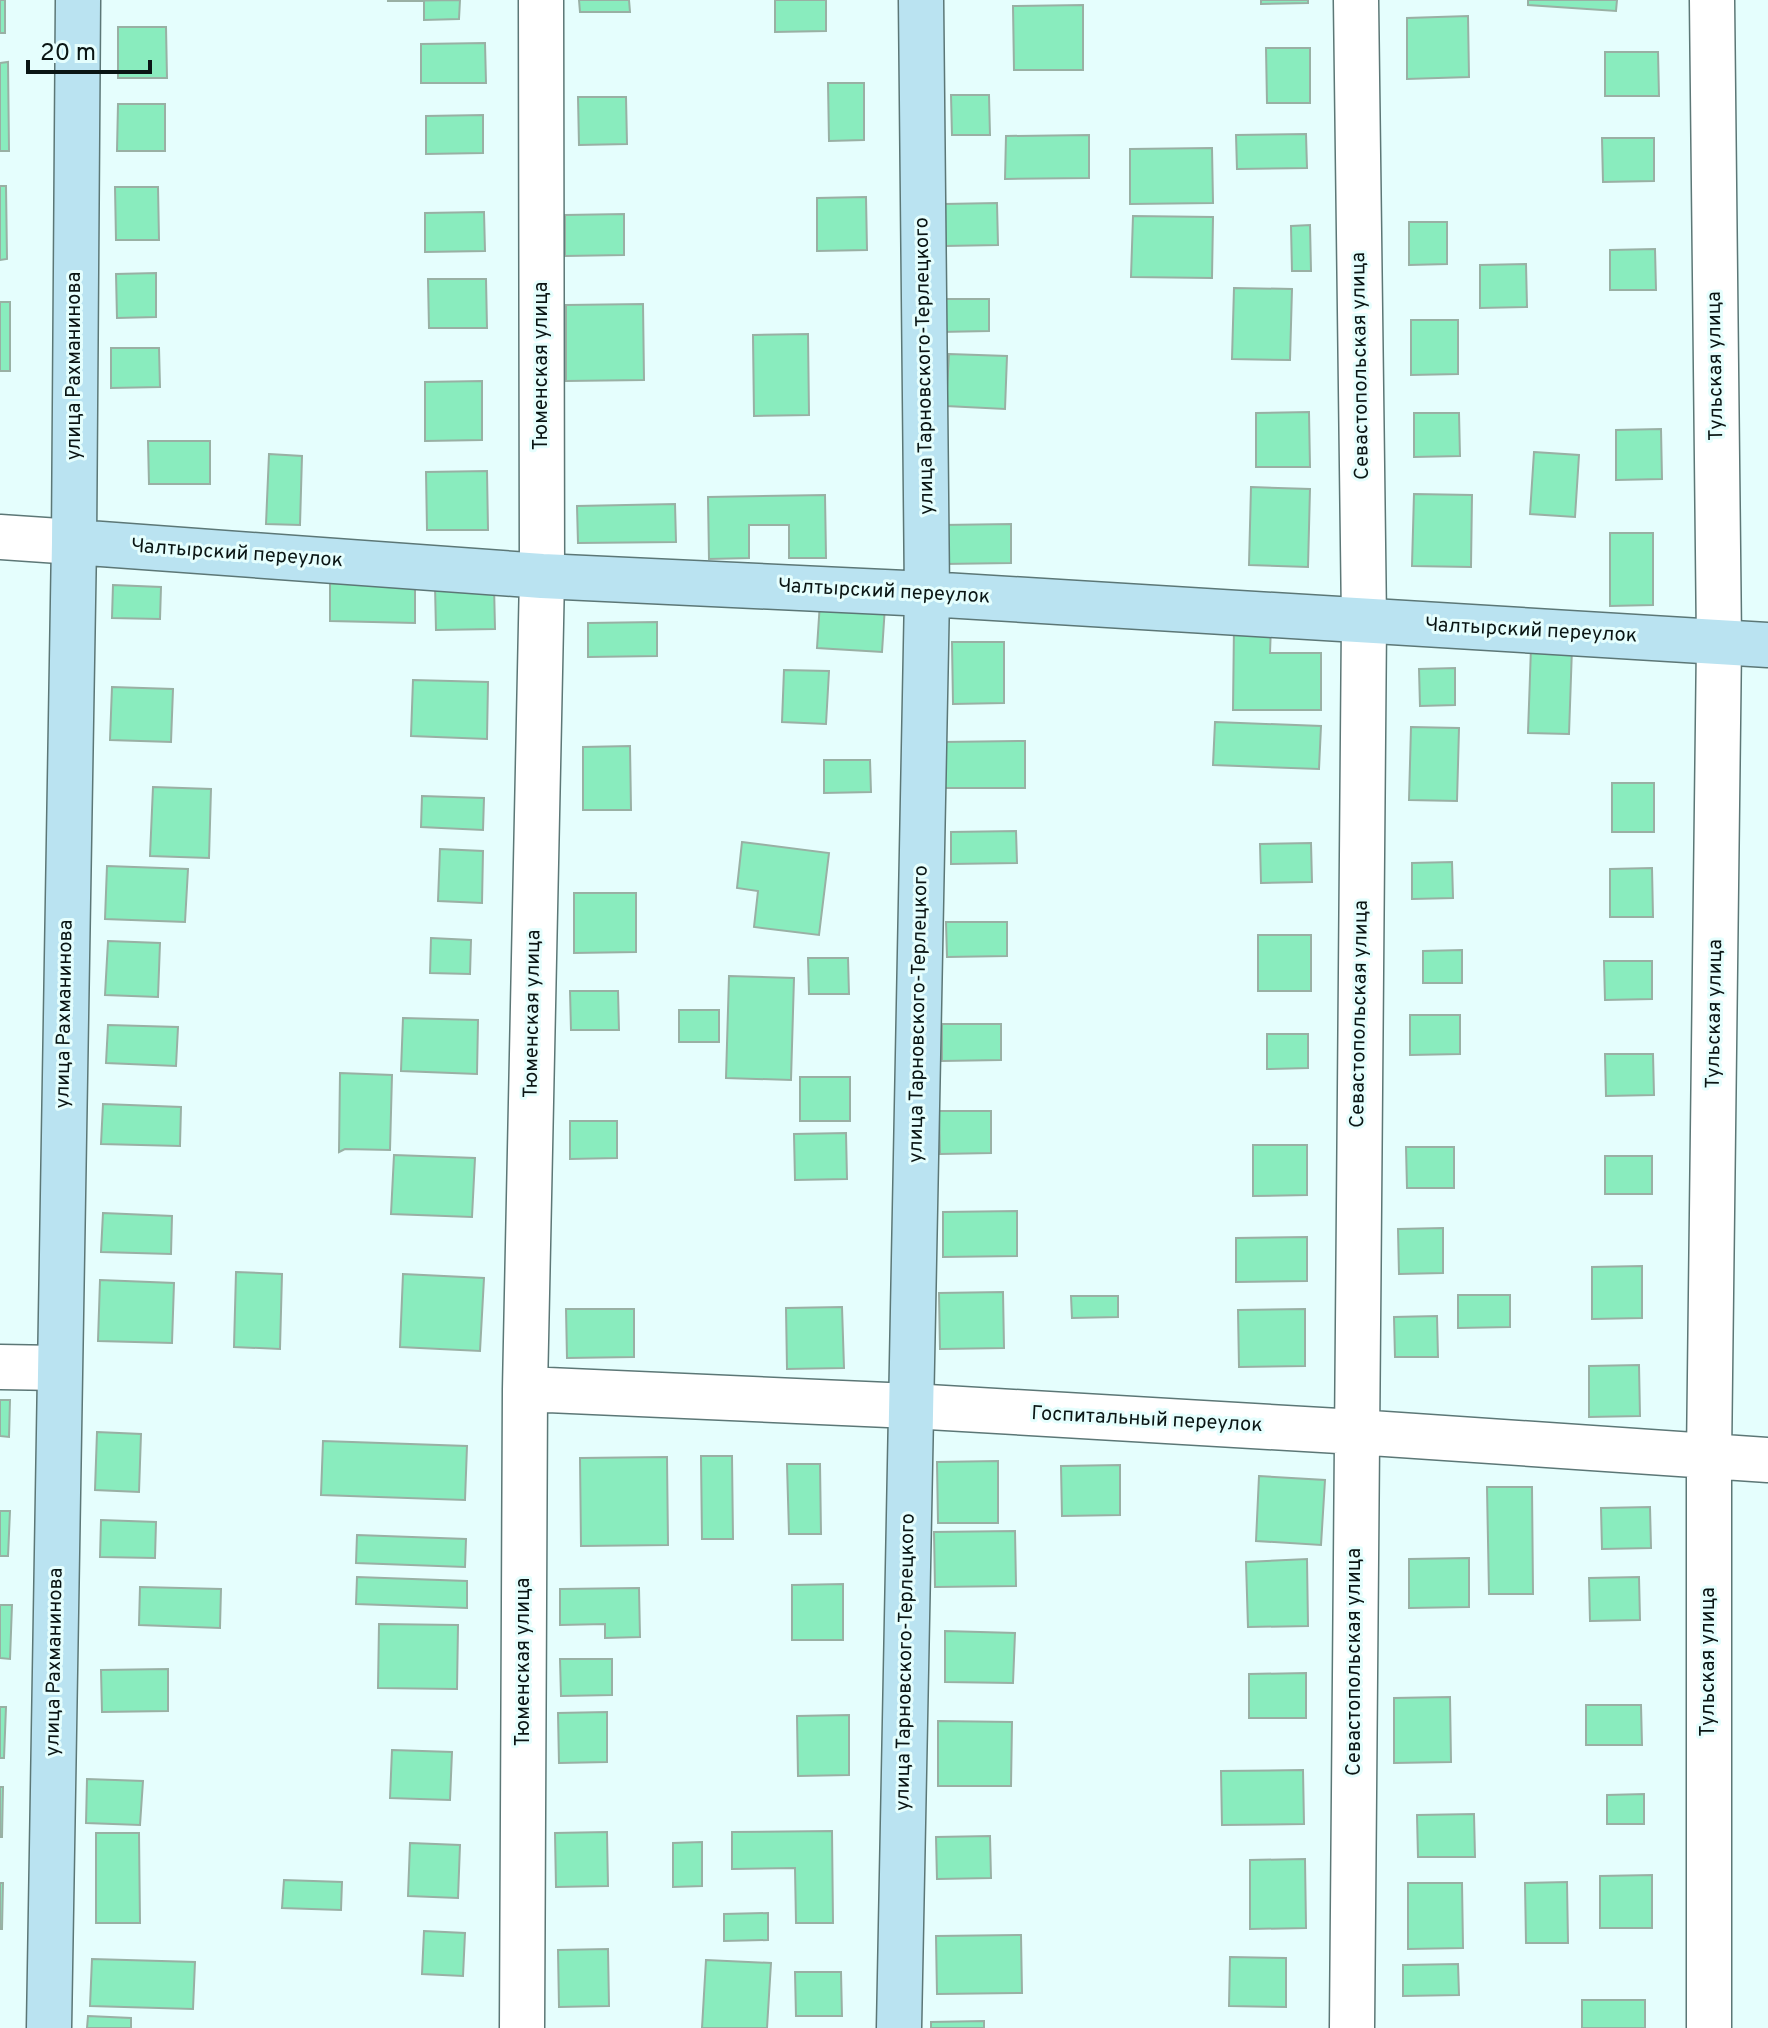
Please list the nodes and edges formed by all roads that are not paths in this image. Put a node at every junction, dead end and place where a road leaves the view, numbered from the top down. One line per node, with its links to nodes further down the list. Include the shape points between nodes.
1 (78, 0): 7 (street, улица Рахманинова)
2 (541, 0): 8 (street, Тюменская улица)
3 (921, 0): 9 (street, улица Тарновского-Терлецкого)
4 (1356, 0): 10 (street, Севастопольская улица)
5 (1712, 0): 11 (street, Тульская улица)
6 (0, 537): 7 (street, Чалтырский переулок)
7 (74, 542): 8 (street, Чалтырский переулок); 14 (street, улица Рахманинова)
8 (542, 576): 9 (street, Чалтырский переулок); 15 (street, Тюменская улица)
9 (927, 594): 10 (street, Чалтырский переулок); 16 (street, улица Тарновского-Терлецкого)
10 (1364, 621): 11 (street, Чалтырский переулок); 17 (street, Севастопольская улица)
11 (1719, 642): 12 (street, Чалтырский переулок); 18 (street, Тульская улица)
12 (1768, 645)
13 (0, 1367): 14 (street)
14 (59, 1368): 20 (street, улица Рахманинова)
15 (525, 1389): 16 (street, Госпитальный переулок); 21 (street, Тюменская улица)
16 (911, 1406): 17 (street, Госпитальный переулок); 22 (street, улица Тарновского-Терлецкого)
17 (1356, 1432): 18 (street, Госпитальный переулок); 23 (street, Севастопольская улица)
18 (1709, 1457): 19 (street, Госпитальный переулок); 24 (street, Тульская улица)
19 (1768, 1460)
20 (49, 2028)
21 (522, 2028)
22 (899, 2028)
23 (1352, 2028)
24 (1709, 2028)

